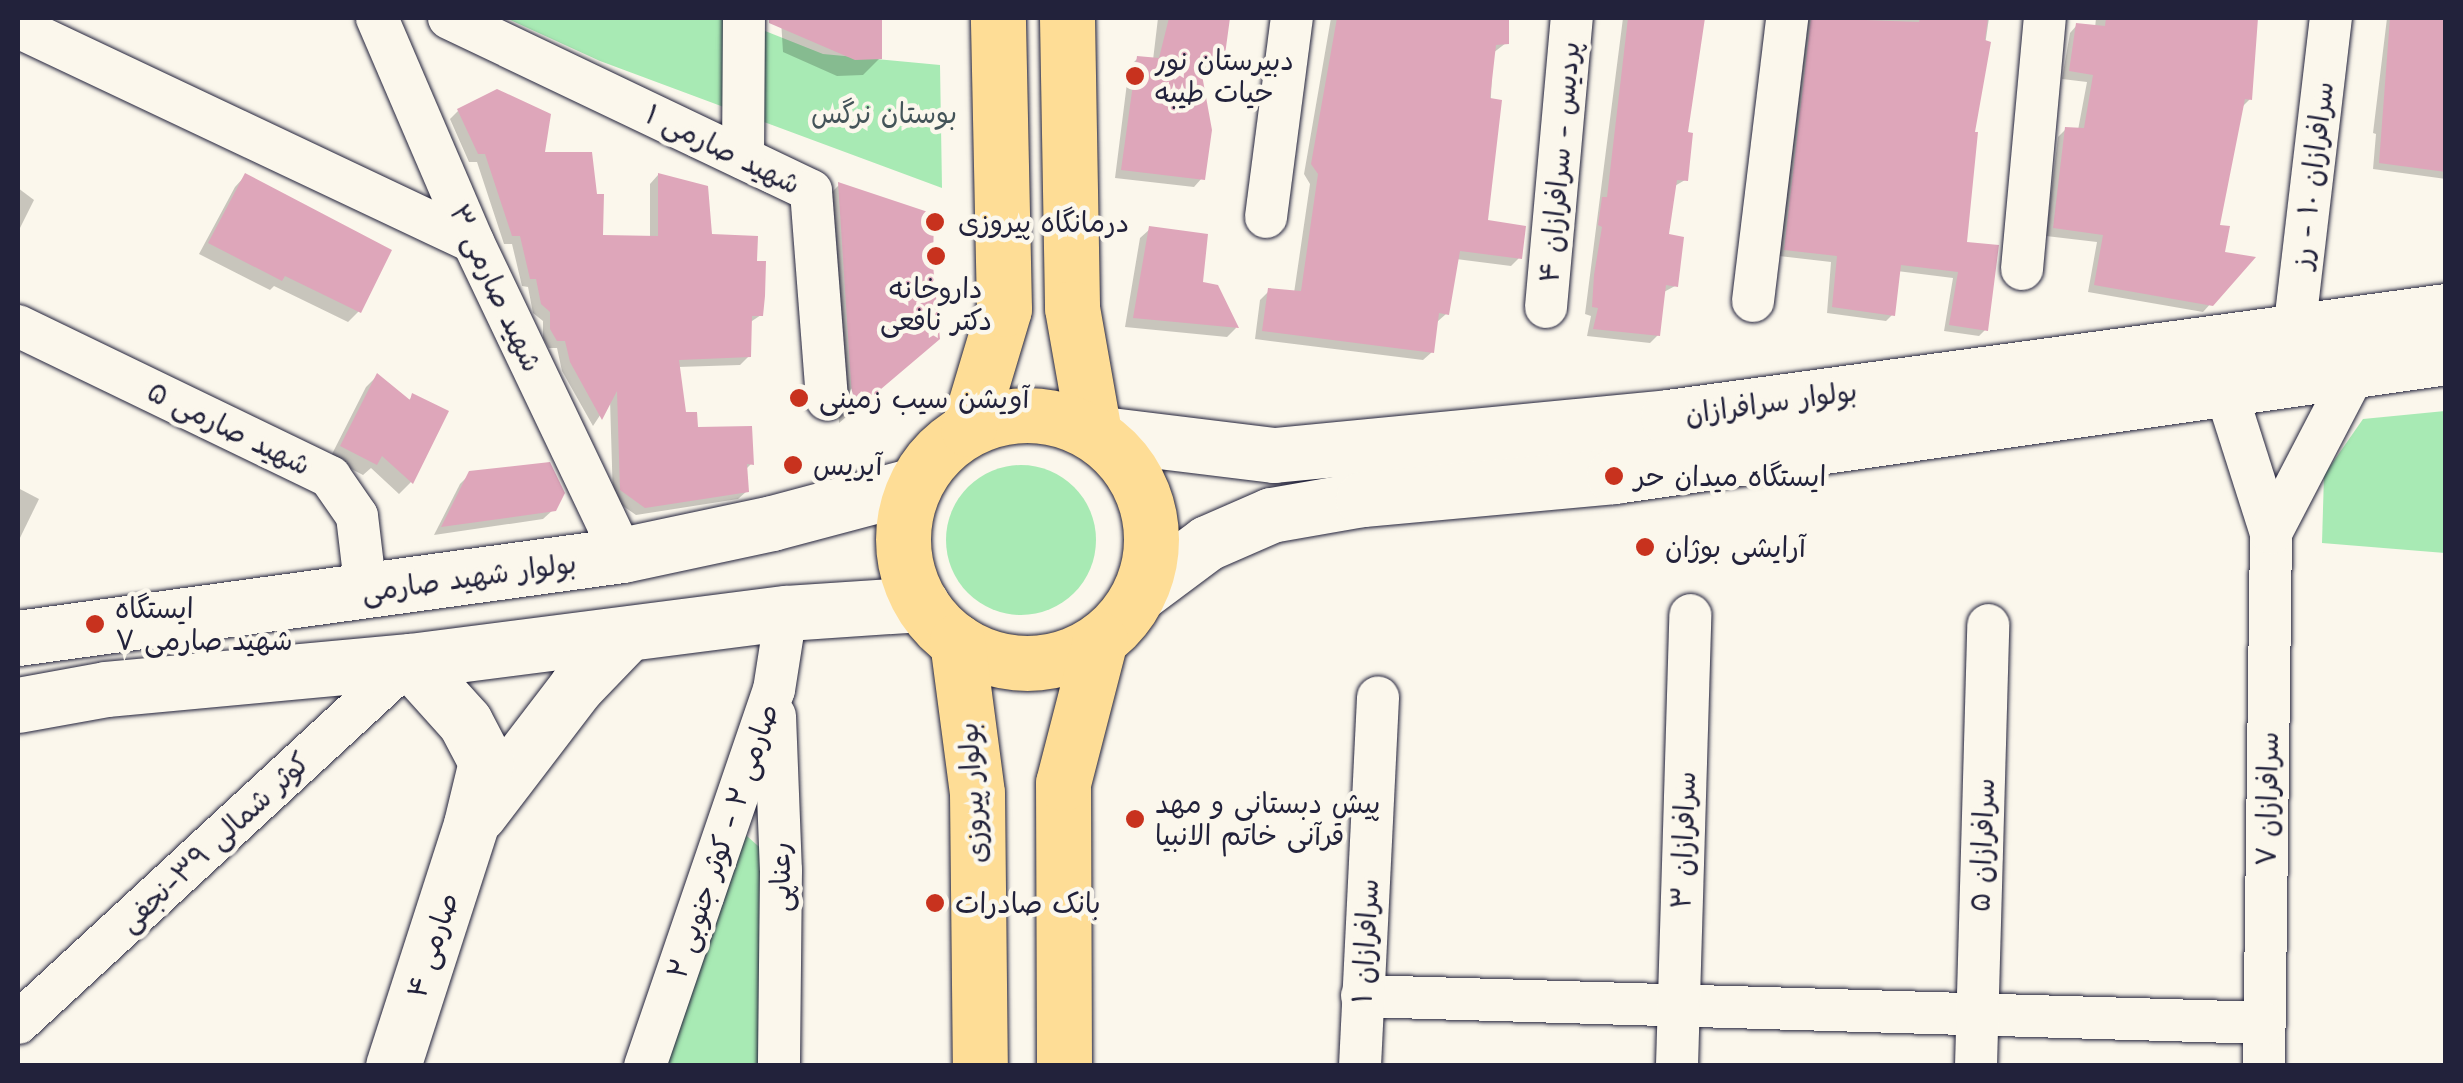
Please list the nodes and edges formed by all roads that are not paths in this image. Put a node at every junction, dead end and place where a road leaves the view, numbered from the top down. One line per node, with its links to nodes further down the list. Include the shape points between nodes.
1 (377, 18): 14 (street, شهید صارمی ۳)
2 (448, 18): 12 (street, شهید صارمی ۱)
3 (744, 18): 12 (street)
4 (998, 18): 25 (main road, via 1004,309)
5 (1068, 18): 26 (main road, via 1072,308)
6 (1292, 18): 13 (street)
7 (1572, 18): 17 (street, پردیس - سرافرازان ۴)
8 (1787, 18): 16 (street)
9 (2045, 18): 15 (street)
10 (2331, 18): 20 (street, سرافرازان ۱۰ - رز)
11 (18, 27): 14 (street)
12 (743, 158): 24 (street, شهید صارمی ۱, via 811,190)
13 (1266, 216)
14 (473, 242): 29 (street, شهید صارمی ۳)
15 (2022, 269)
16 (1753, 301)
17 (1546, 307)
18 (2446, 310): 20 (main road, بولوار سرافرازان)
19 (18, 326): 30 (street, شهید صارمی ۵, via 330,477 357,516)
20 (2294, 332): 26 (main road, بولوار سرافرازان, via 1668,416 1274,455)
21 (2446, 357): 22 (main road, بولوار سرافرازان)
22 (2356, 370): 23 (main road, بولوار سرافرازان); 28 (street)
23 (2225, 389): 28 (street); 31 (main road, بولوار سرافرازان, via 1614,476 1363,499 1272,515 1208,543)
24 (827, 398)
25 (968, 428): 26 (main road, via 1032,414); 27 (main road, via 937,452)
26 (1094, 433): 31 (main road, via 1131,472 1151,522 1151,558)
27 (915, 485): 29 (main road, بولوار شهید صارمی); 34 (main road, via 903,546 909,576)
28 (2271, 533): 47 (street, سرافرازان ۷)
29 (622, 555): 30 (main road, بولوار شهید صارمی)
30 (366, 592): 37 (main road, بولوار شهید صارمی)
31 (1140, 593): 38 (main road)
32 (786, 613): 34 (main road); 36 (main road); 40 (street, صارمی ۲ - کوثر جنوبی ۲)
33 (1690, 615): 45 (street, سرافرازان ۳)
34 (939, 623): 38 (main road, via 991,658 1028,663 1066,657); 52 (main road, بولوار پیروزی, via 977,793)
35 (1988, 625): 46 (street, سرافرازان ۵)
36 (627, 634): 39 (main road); 43 (main road, via 576,687)
37 (18, 638)
38 (1100, 640): 53 (main road, via 1063,783)
39 (410, 660): 42 (main road, via 106,689); 43 (main road, صارمی ۴, via 464,722 486,762); 48 (street, کوثر شمالی ۳۹-نجفی)
40 (774, 690): 50 (street, صارمی ۲ - کوثر جنوبی ۲); 51 (street, رعناپی)
41 (1378, 697): 44 (street, سرافرازان ۱)
42 (18, 705)
43 (471, 824): 49 (main road, صارمی ۴)
44 (1362, 996): 45 (street); 54 (street, سرافرازان ۱)
45 (1678, 1004): 46 (street); 55 (street, سرافرازان ۳)
46 (1977, 1014): 47 (street); 56 (street, سرافرازان ۵)
47 (2264, 1023): 57 (street, سرافرازان ۷)
48 (18, 1024)
49 (393, 1066)
50 (646, 1066)
51 (780, 1066)
52 (980, 1066)
53 (1064, 1066)
54 (1360, 1066)
55 (1677, 1066)
56 (1976, 1066)
57 (2264, 1066)

